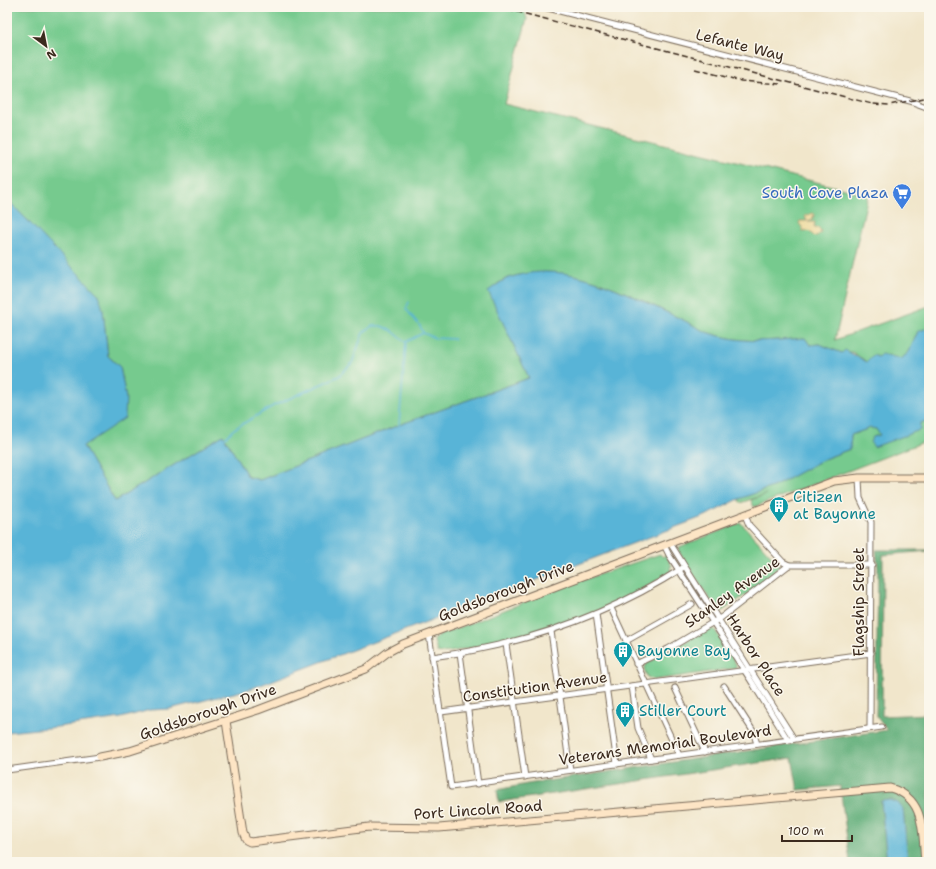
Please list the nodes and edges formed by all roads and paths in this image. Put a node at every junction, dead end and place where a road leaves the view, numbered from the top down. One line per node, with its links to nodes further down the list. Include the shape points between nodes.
1 (544, 7): 2 (street, Lefante Way)
2 (929, 108)
3 (859, 478): 4 (street, Goldsborough Drive); 5 (street, Goldsborough Drive, via 834,481); 8 (street, Flagship Street, via 860,498 871,522)
4 (929, 478)
5 (745, 515): 6 (street, Goldsborough Drive); 7 (street, via 752,528 783,562)
6 (667, 544): 9 (street, Harbor Place); 10 (street, Harbor Place); 17 (street, Goldsborough Drive)
7 (789, 565): 8 (street, Stanley Avenue); 14 (street, Stanley Avenue)
8 (872, 565): 21 (street, Flagship Street)
9 (684, 567): 10 (street); 14 (street, Harbor Place)
10 (679, 571): 12 (street); 15 (street, Harbor Place)
11 (692, 604): 18 (street)
12 (611, 608): 13 (street); 18 (street)
13 (596, 614): 16 (street); 30 (street)
14 (718, 619): 15 (street, Stanley Avenue); 25 (street, Harbor Place)
15 (713, 623): 23 (street, Stanley Avenue); 24 (street, Harbor Place)
16 (551, 631): 19 (street); 31 (street)
17 (429, 634): 22 (street); 35 (street, Goldsborough Drive, via 396,647 362,670)
18 (626, 641): 23 (street)
19 (506, 644): 20 (street); 32 (street)
20 (460, 653): 22 (street); 33 (street)
21 (871, 653): 25 (street, Constitution Avenue); 37 (street, Flagship Street)
22 (432, 657): 34 (street)
23 (636, 664): 26 (street)
24 (745, 670): 25 (street, Constitution Avenue); 26 (street, Constitution Avenue); 39 (street, Harbor Place)
25 (751, 670): 38 (street, Harbor Place)
26 (646, 684): 27 (street, Constitution Avenue); 42 (street)
27 (632, 686): 30 (street, Constitution Avenue); 44 (street, via 638,728)
28 (724, 686): 40 (street, via 754,731)
29 (675, 688): 41 (street)
30 (607, 690): 31 (street, Constitution Avenue); 45 (street)
31 (560, 696): 32 (street, Constitution Avenue); 47 (street)
32 (514, 702): 33 (street, Constitution Avenue); 48 (street)
33 (468, 709): 34 (street, Constitution Avenue); 49 (street)
34 (441, 712): 49 (street, Veterans Memorial Boulevard, via 451,787)
35 (226, 721): 43 (street, Goldsborough Drive, via 130,751); 50 (street, Port Lincoln Road, via 243,833 246,840 254,842 369,827 439,828 890,788 906,794 918,811)
36 (882, 727): 37 (street, Veterans Memorial Boulevard)
37 (870, 728): 38 (street, Veterans Memorial Boulevard)
38 (794, 739): 39 (street, Veterans Memorial Boulevard)
39 (788, 740): 40 (street, Veterans Memorial Boulevard)
40 (757, 744): 41 (street, Veterans Memorial Boulevard)
41 (705, 752): 42 (street, Veterans Memorial Boulevard)
42 (679, 755): 44 (street, Veterans Memorial Boulevard)
43 (100, 757): 46 (street)
44 (650, 759): 45 (street, Veterans Memorial Boulevard)
45 (617, 764): 47 (street, Veterans Memorial Boulevard)
46 (7, 770)
47 (570, 770): 48 (street, Veterans Memorial Boulevard)
48 (525, 777): 49 (street, Veterans Memorial Boulevard)
49 (478, 784)
50 (925, 862)

